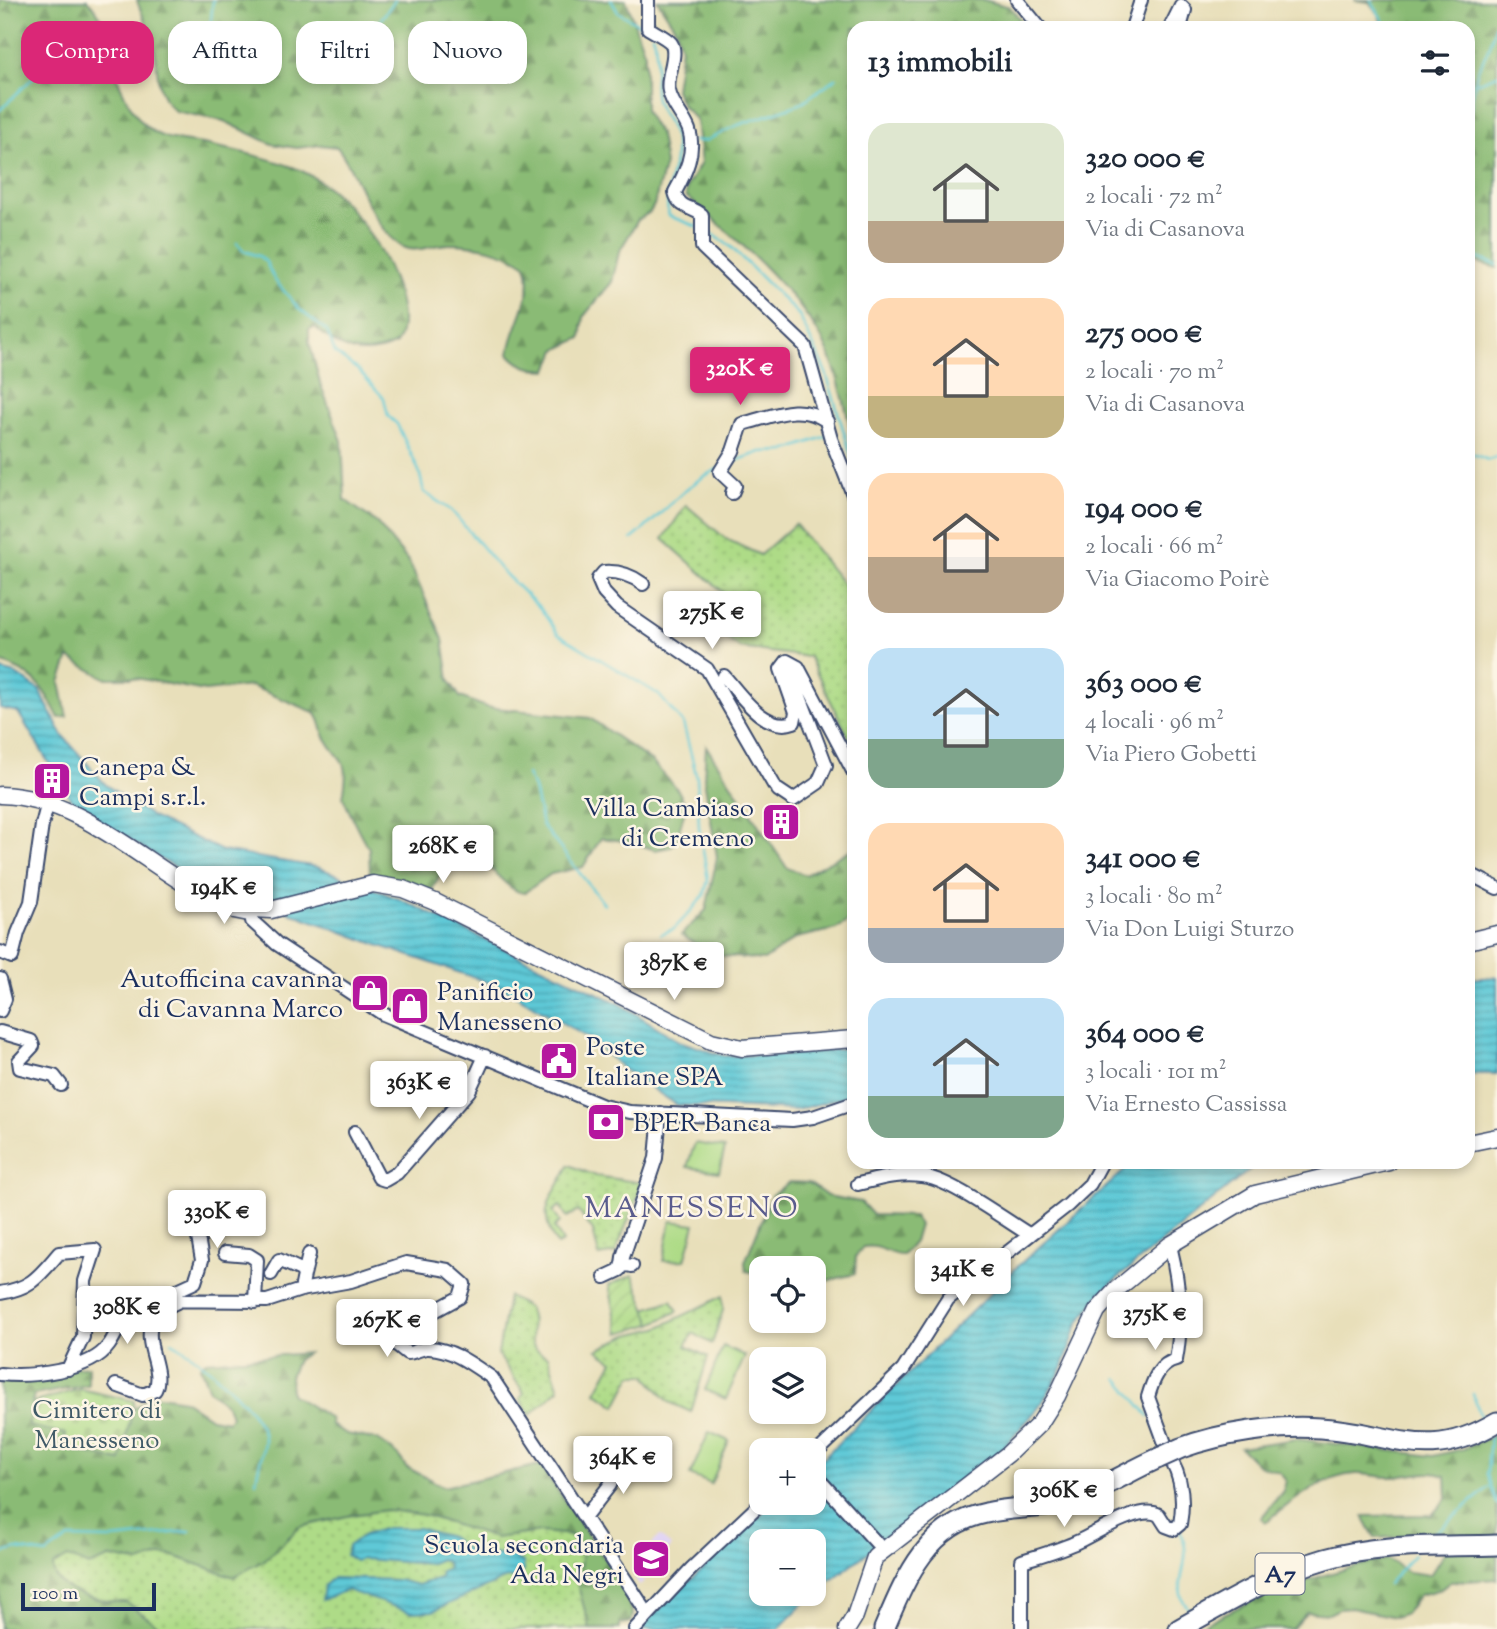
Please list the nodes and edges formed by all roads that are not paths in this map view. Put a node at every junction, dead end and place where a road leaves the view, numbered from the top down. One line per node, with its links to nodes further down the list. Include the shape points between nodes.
1 (648, 0): 8 (street, via 648,28 671,43 669,94 691,144 676,197 679,204 702,215 702,247 805,346)
2 (1017, 0): 4 (street)
3 (1141, 0): 5 (street)
4 (1034, 21)
5 (1134, 21)
6 (1174, 21): 7 (street, via 1181,6 1185,10)
7 (1182, 21)
8 (827, 421): 9 (street); 10 (street, via 812,412 794,410 742,424 733,451 720,468 735,486)
9 (847, 479)
10 (732, 493)
11 (643, 584): 12 (street, via 613,571 598,579 617,607 707,669 776,788 793,800 818,783 826,765 791,673)
12 (798, 667): 13 (street, via 787,661 781,668 796,712 794,722 788,724 754,711); 14 (street)
13 (724, 677)
14 (847, 760)
15 (0, 794): 16 (main road)
16 (48, 802): 19 (main road, via 213,900); 22 (street, via 32,902 12,957)
17 (1475, 877): 18 (street)
18 (1497, 888)
19 (258, 914): 26 (main road, via 382,883 420,895 711,1041 742,1048); 27 (street, via 277,944 383,1014)
20 (1497, 934): 21 (main road)
21 (1475, 939)
22 (0, 952)
23 (0, 979): 24 (street, via 5,999)
24 (0, 1011)
25 (0, 1032): 28 (street, via 31,1041 33,1046 19,1061 20,1068 54,1076)
26 (847, 1040)
27 (485, 1056): 30 (street, via 630,1112); 31 (street, via 469,1091 397,1173 385,1180 379,1178)
28 (61, 1085)
29 (847, 1105): 30 (street, via 792,1120)
30 (660, 1113): 44 (street, via 656,1158 627,1265)
31 (355, 1132)
32 (1497, 1137): 33 (main road)
33 (1475, 1142)
34 (1098, 1169): 38 (street, via 1090,1184)
35 (1360, 1169): 39 (main road, via 1255,1194)
36 (858, 1184): 38 (street, via 874,1178 925,1176)
37 (180, 1215): 47 (street, via 194,1215 202,1260 195,1282 171,1293)
38 (1030, 1235): 53 (street, via 948,1299 903,1370)
39 (1170, 1245): 54 (street, via 1180,1338 1176,1360 1157,1374 1148,1397); 60 (main road, via 1097,1311 1040,1423 987,1471)
40 (225, 1253): 48 (street, via 257,1259)
41 (309, 1254): 43 (street)
42 (271, 1274): 43 (street, via 282,1260)
43 (304, 1276): 45 (street)
44 (605, 1277)
45 (301, 1290): 48 (street); 58 (street, via 351,1281 406,1263 432,1265 458,1275 464,1284 460,1297 400,1330 397,1346 407,1353 426,1347 441,1350 468,1360 492,1378)
46 (0, 1293): 49 (street, via 32,1284 59,1253 95,1250 85,1281 83,1337)
47 (171, 1301): 48 (street); 49 (street, via 150,1299 134,1304 121,1318 108,1347); 51 (street, via 152,1325 155,1390 143,1395)
48 (255, 1302)
49 (68, 1369): 50 (street)
50 (0, 1374)
51 (116, 1385)
52 (1497, 1422): 54 (highway, via 1455,1442 1427,1446 1340,1430 1283,1429 1222,1438)
53 (826, 1444)
54 (1169, 1453): 64 (highway, via 1064,1502 983,1513 954,1527 915,1561); 65 (street, via 1182,1493 1180,1524 1174,1529 1166,1527 1159,1515 1150,1512 1022,1561)
55 (624, 1455): 58 (street, via 610,1485)
56 (826, 1487): 60 (street)
57 (749, 1515): 61 (street)
58 (585, 1517): 61 (street)
59 (1497, 1545): 66 (highway, A7, via 1392,1548 1327,1558 1283,1573)
60 (880, 1546): 63 (main road)
61 (648, 1614): 62 (street)
62 (635, 1629)
63 (847, 1629)
64 (884, 1629)
65 (1022, 1629)
66 (1179, 1629)

